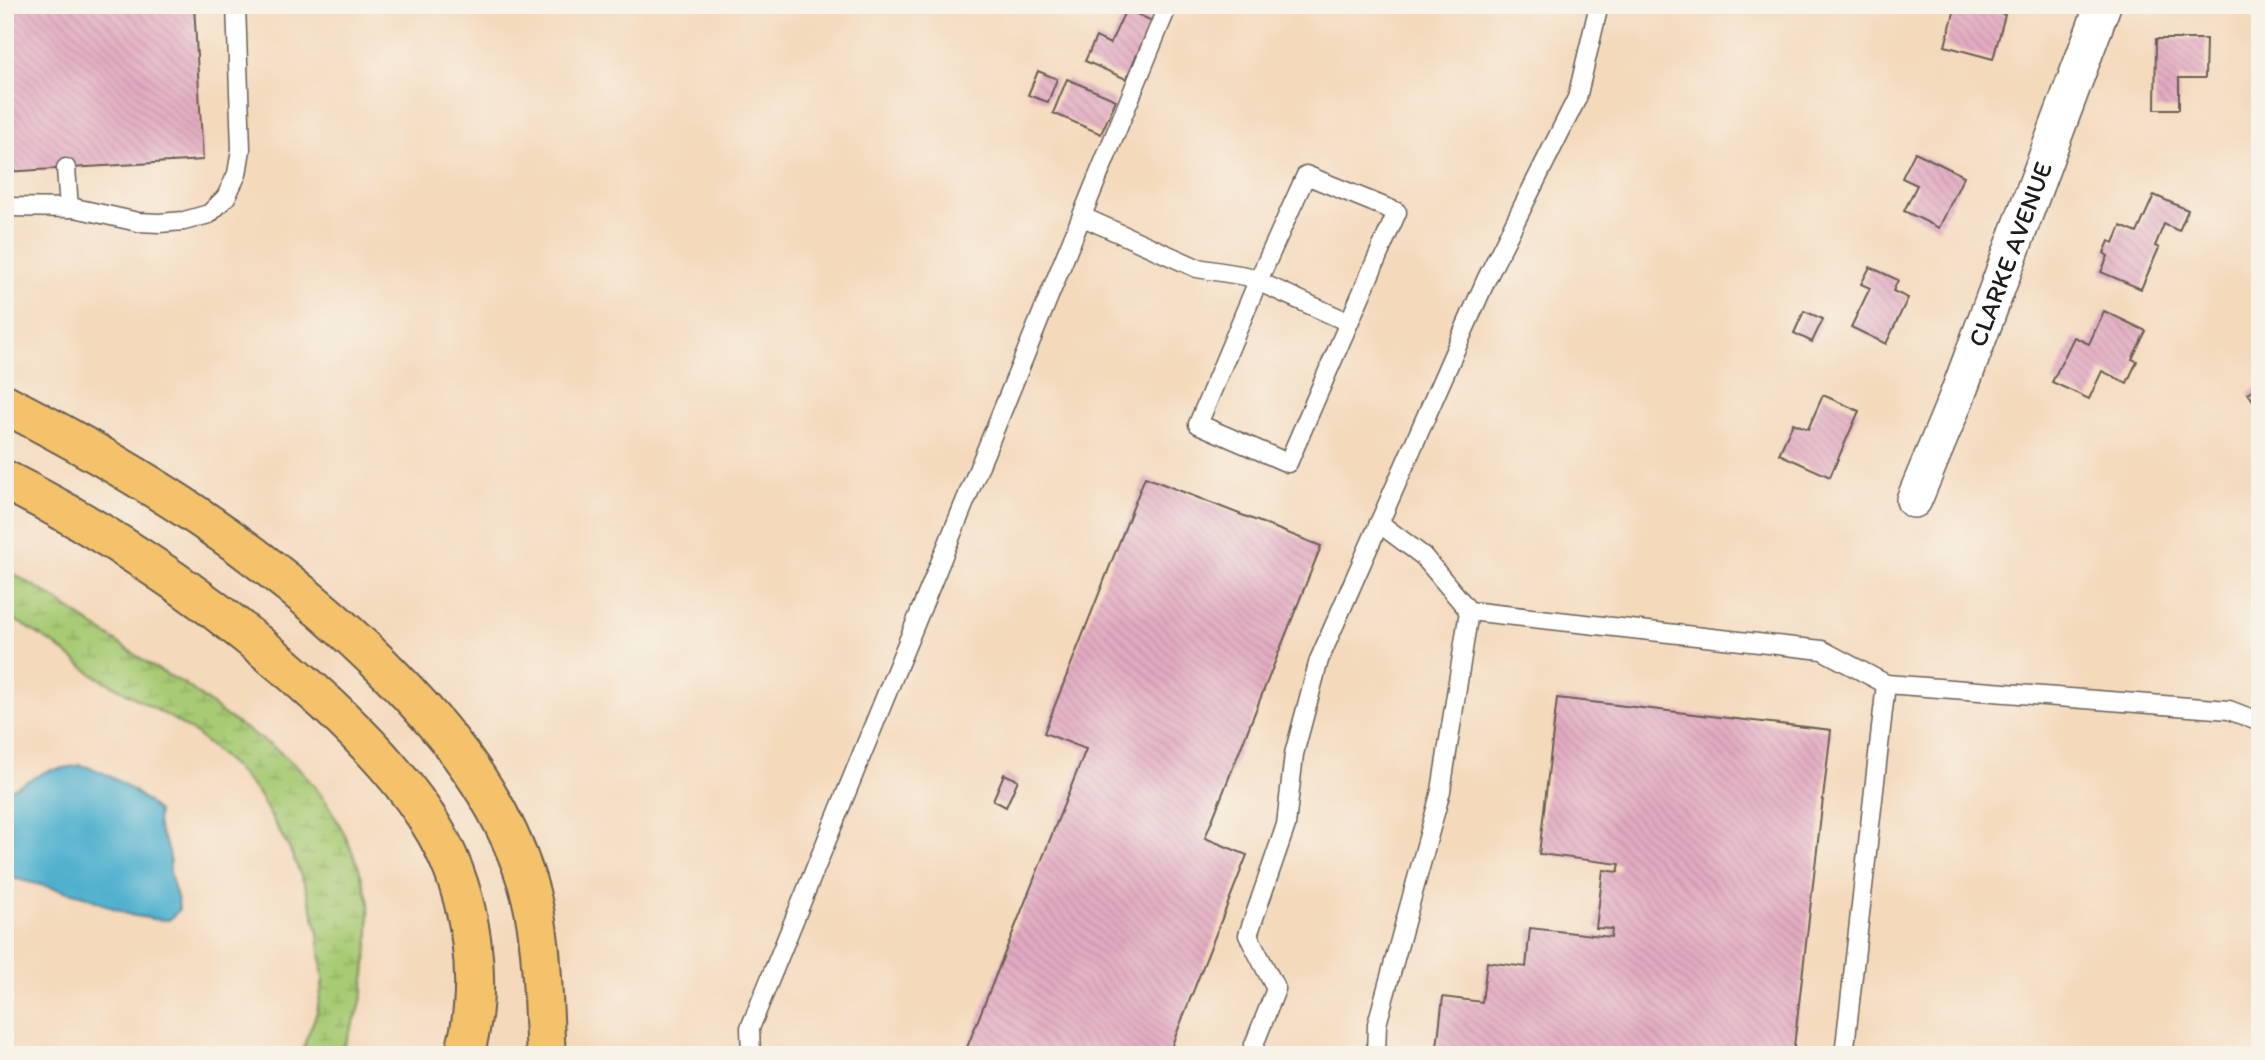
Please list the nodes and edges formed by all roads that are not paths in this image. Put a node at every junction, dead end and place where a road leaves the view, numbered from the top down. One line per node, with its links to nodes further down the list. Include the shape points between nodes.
1 (236, 5): 7 (lane, via 241,149 237,174 226,197 209,214 184,221 138,222)
2 (1168, 5): 8 (lane)
3 (1599, 5): 14 (lane, via 1577,98 1486,280)
4 (2103, 5): 13 (street, CLARKE AVENUE, via 1956,399)
5 (66, 168): 7 (lane)
6 (5, 207): 7 (lane)
7 (69, 208)
8 (1083, 217): 9 (lane, via 1197,268); 20 (lane, via 750,1028)
9 (1258, 281): 10 (lane); 10 (lane, via 1306,175 1397,212); 10 (lane, via 1198,424 1288,463)
10 (1349, 322)
11 (5, 404): 19 (highway, via 124,468 221,530 314,603 447,735 494,803 527,881 536,915)
12 (5, 480): 18 (highway, via 122,547 221,615 313,692 391,769 437,835 464,902 473,971 473,1005)
13 (1913, 500)
14 (1380, 523): 15 (lane, via 1423,556); 21 (lane, via 1319,660 1294,754 1286,825 1248,935 1276,989)
15 (1469, 611): 16 (lane, via 1822,650); 22 (lane, via 1441,791 1377,1024)
16 (1886, 684): 17 (lane, via 2229,710); 23 (lane)
17 (2260, 722)
18 (464, 1055)
19 (546, 1055)
20 (751, 1055)
21 (1250, 1055)
22 (1376, 1055)
23 (1844, 1055)

